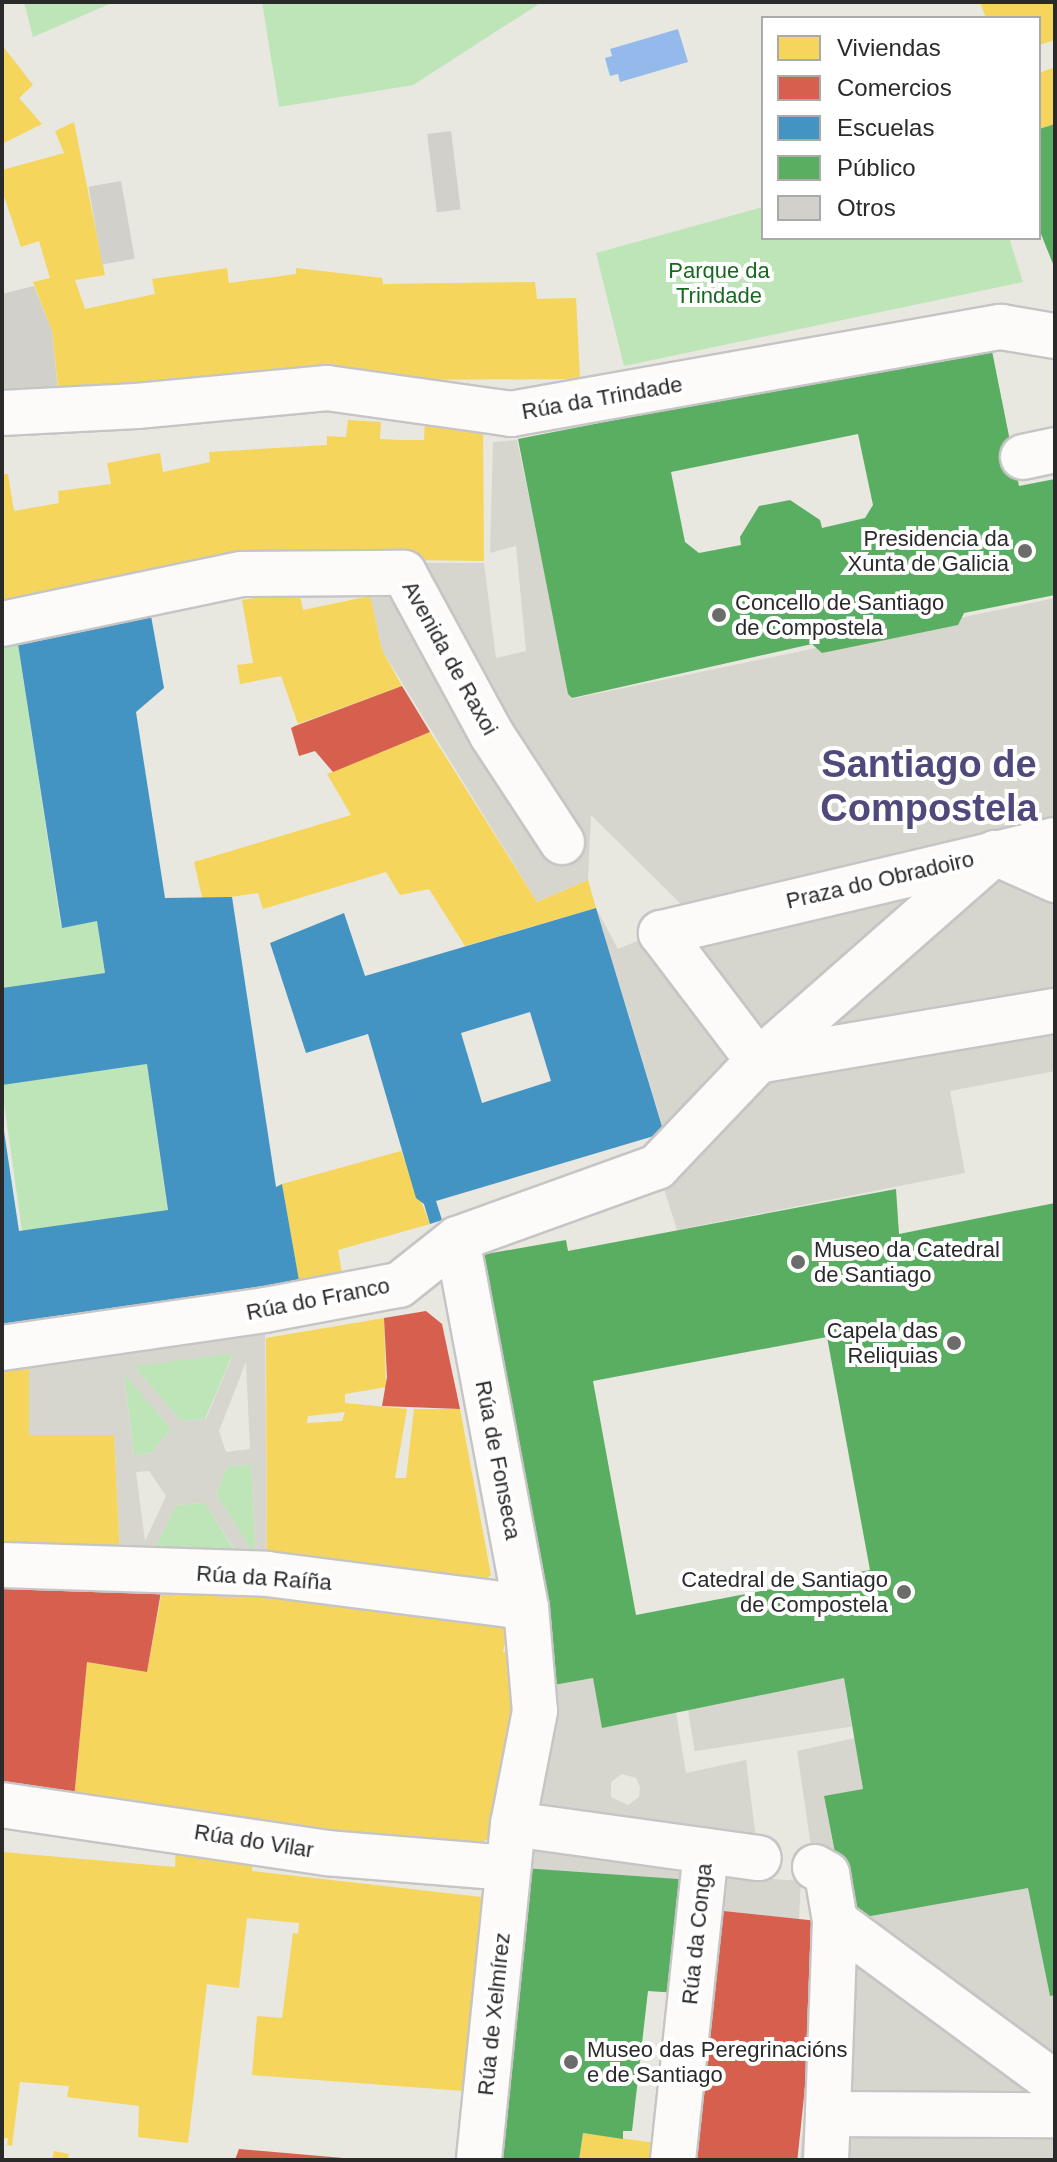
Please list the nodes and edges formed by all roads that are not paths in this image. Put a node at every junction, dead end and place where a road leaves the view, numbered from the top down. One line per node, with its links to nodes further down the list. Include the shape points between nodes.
1 (1055, 336): 2 (street, Rúa da Trindade, via 1001,327 511,414 327,388)
2 (2, 413)
3 (2, 624): 5 (street, Avenida de Raxoi, via 242,574 404,573 492,735)
4 (1055, 840): 6 (street)
5 (562, 842)
6 (995, 853): 7 (street); 9 (street, Praza do Obradoiro); 9 (street, Praza do Obradoiro, via 661,933)
7 (1055, 880)
8 (1055, 1011): 9 (street)
9 (758, 1061): 10 (street, Praza do Obradoiro)
10 (657, 1167): 11 (street, Rúa do Franco)
11 (457, 1239): 12 (street, Rúa do Franco, via 399,1285 250,1313); 14 (street, Rúa de Fonseca)
12 (2, 1348)
13 (2, 1565): 14 (street, Rúa da Raíña, via 267,1574)
14 (526, 1607): 16 (street, Rúa de Fonseca, via 535,1711)
15 (2, 1805): 20 (street, Rúa do Vilar, via 326,1853)
16 (513, 1824): 17 (street); 20 (street, Rúa de Xelmírez)
17 (706, 1851): 18 (street); 26 (street, Rúa da Conga)
18 (759, 1858)
19 (815, 1867): 21 (street, via 827,1874)
20 (508, 1868): 25 (street, Rúa de Xelmírez)
21 (835, 1921): 22 (street); 23 (street)
22 (1055, 2083)
23 (828, 2114): 24 (street); 27 (street)
24 (1055, 2115)
25 (479, 2160)
26 (673, 2160)
27 (826, 2160)

